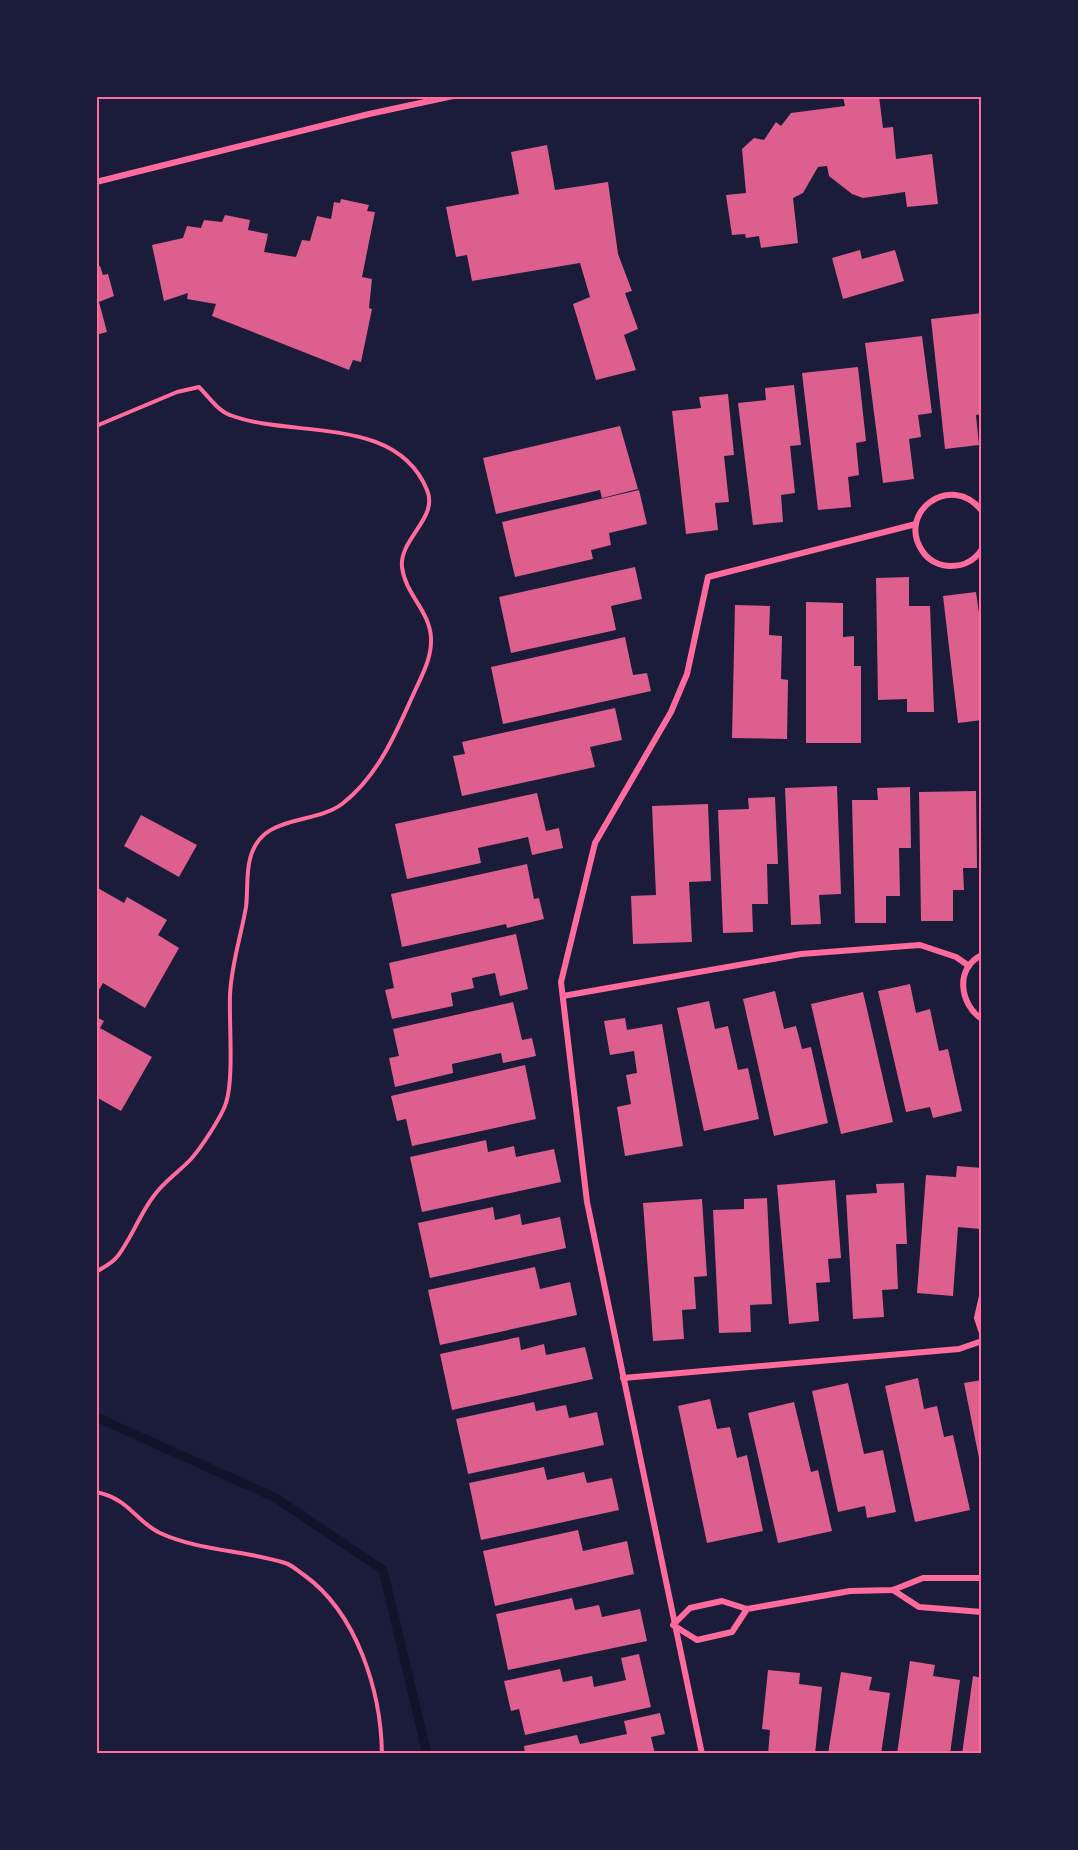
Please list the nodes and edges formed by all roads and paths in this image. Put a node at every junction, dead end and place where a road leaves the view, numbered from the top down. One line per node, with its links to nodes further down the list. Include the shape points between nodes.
1 (453, 96): 2 (street)
2 (96, 182)
3 (96, 426): 11 (path, via 177,392 199,387 226,414 264,424 376,441 399,455 420,474 430,495 428,513 408,544 402,564 410,593 426,617 431,637 429,659 396,733 360,789 339,806 319,815 283,822 258,842 250,858 230,990 226,1103 194,1156 155,1194 116,1259)
4 (982, 511): 5 (street, via 962,495 950,494 928,503)
5 (916, 524): 6 (street, via 919,547 936,563 958,566 969,562); 9 (street, via 708,577 687,674 671,712 595,843 561,982)
6 (982, 549)
7 (982, 955): 8 (street)
8 (969, 966): 9 (street, via 956,957 920,945 801,954); 10 (street, via 964,976 965,1000)
9 (563, 996): 15 (street, via 587,1202)
10 (982, 1019)
11 (96, 1272)
12 (982, 1296): 13 (street, via 977,1318)
13 (982, 1333)
14 (982, 1341): 15 (street, via 959,1349)
15 (623, 1378): 21 (street)
16 (96, 1492): 22 (path, via 123,1501 159,1533 287,1563 320,1587 347,1623 363,1657 374,1694)
17 (982, 1578): 18 (street, via 923,1578)
18 (893, 1590): 19 (street, via 850,1591); 20 (street, via 919,1607)
19 (747, 1609): 21 (street, via 722,1601 690,1608); 21 (street, via 732,1632 697,1640)
20 (982, 1612)
21 (673, 1625): 23 (street)
22 (382, 1754)
23 (702, 1754)

